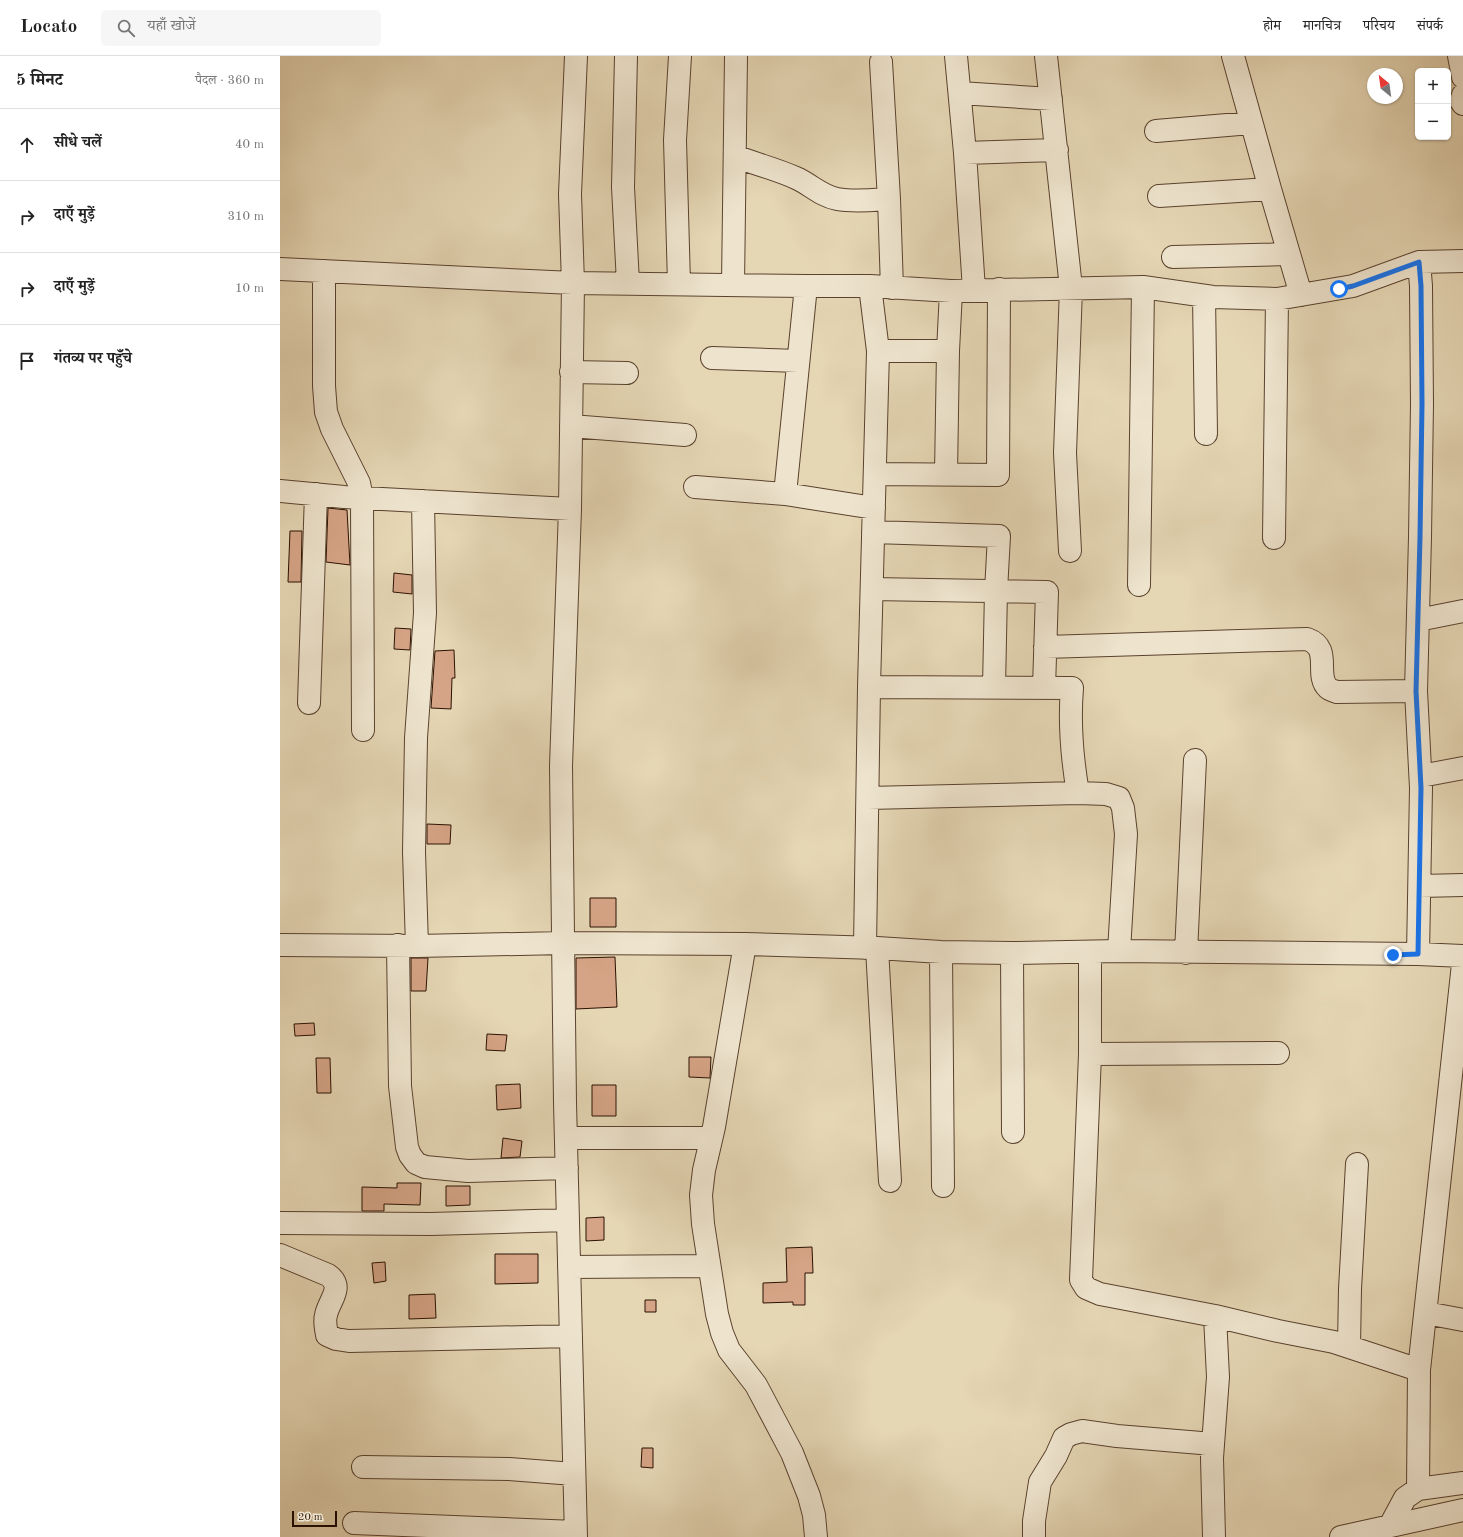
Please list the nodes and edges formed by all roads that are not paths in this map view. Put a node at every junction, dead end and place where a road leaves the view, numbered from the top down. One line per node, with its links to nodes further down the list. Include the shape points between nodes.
1 (576, 56): 29 (street, via 570,194)
2 (626, 56): 30 (street, via 623,187)
3 (680, 56): 31 (street, via 675,140)
4 (736, 56): 19 (street)
5 (956, 56): 11 (street)
6 (1046, 56): 13 (street)
7 (1233, 56): 15 (street)
8 (1459, 56): 10 (street)
9 (881, 62): 22 (street)
10 (1463, 77)
11 (960, 93): 13 (street); 18 (street)
12 (1463, 95): 14 (street)
13 (1051, 99): 17 (street)
14 (1463, 104)
15 (1251, 123): 16 (street); 20 (street)
16 (1156, 131)
17 (1057, 150): 18 (street); 37 (street)
18 (965, 153): 39 (street)
19 (735, 156): 22 (street, via 785,173 836,199); 32 (street)
20 (1270, 189): 21 (street); 23 (street)
21 (1159, 196)
22 (889, 199): 36 (street)
23 (1289, 254): 24 (street); 42 (street)
24 (1173, 257)
25 (1463, 261): 26 (street)
26 (1419, 262): 42 (street, via 1353,286); 70 (street, via 1422,404)
27 (280, 269): 28 (street)
28 (324, 272): 29 (street); 59 (street, via 326,412 359,483)
29 (573, 283): 30 (street); 48 (street)
30 (628, 283): 31 (street)
31 (679, 284): 32 (street)
32 (733, 285): 33 (street)
33 (806, 286): 34 (street); 47 (street)
34 (870, 286): 36 (street); 44 (street)
35 (1143, 287): 37 (street); 41 (street); 66 (street)
36 (892, 288): 40 (street)
37 (1071, 288): 38 (street); 65 (street, via 1064,453)
38 (999, 289): 39 (street); 54 (street, via 998,475)
39 (974, 290): 40 (street)
40 (951, 291): 45 (street)
41 (1204, 296): 43 (street); 51 (street)
42 (1301, 296): 43 (street)
43 (1277, 299): 64 (street)
44 (878, 351): 45 (street); 53 (street)
45 (948, 351): 54 (street)
46 (712, 358): 47 (street)
47 (798, 361): 58 (street)
48 (571, 372): 49 (street); 50 (street)
49 (627, 373)
50 (571, 426): 52 (street); 62 (street)
51 (1206, 434)
52 (685, 435)
53 (875, 474): 54 (street); 61 (street)
54 (946, 474)
55 (695, 487): 58 (street)
56 (280, 491): 57 (street)
57 (316, 494): 59 (street); 76 (street)
58 (785, 494): 61 (street)
59 (362, 498): 60 (street); 77 (street)
60 (423, 501): 62 (street); 88 (street, via 425,613 416,738 414,852)
61 (874, 508): 63 (street)
62 (570, 509): 85 (street, via 561,766)
63 (874, 532): 67 (street); 68 (street, via 999,536)
64 (1274, 538)
65 (1070, 551)
66 (1139, 585)
67 (872, 589): 68 (street); 72 (street)
68 (996, 591): 71 (street, via 1047,592); 73 (street)
69 (1463, 611): 70 (street)
70 (1418, 620): 75 (street)
71 (1045, 647): 74 (street); 75 (street, via 1307,639 1320,648 1324,682 1328,689 1337,692)
72 (869, 687): 73 (street); 82 (street)
73 (994, 688): 74 (street)
74 (1044, 688): 81 (street, via 1072,688 1069,714 1072,761)
75 (1416, 691): 80 (street)
76 (309, 703)
77 (363, 730)
78 (1195, 760): 94 (street)
79 (1463, 768): 80 (street)
80 (1421, 776): 83 (street)
81 (1078, 793): 82 (street); 90 (street, via 1106,794 1119,798 1123,808 1126,834)
82 (868, 798): 89 (street)
83 (1420, 886): 84 (street); 95 (street)
84 (1463, 886)
85 (563, 944): 86 (street); 88 (street); 102 (street)
86 (745, 944): 89 (street); 103 (street)
87 (280, 945): 88 (street)
88 (407, 946): 105 (street, via 400,1086 410,1156 416,1163 425,1167 468,1171)
89 (871, 948): 91 (street); 106 (street)
90 (1119, 951): 92 (street); 94 (street)
91 (941, 952): 93 (street); 107 (street)
92 (1090, 952): 93 (street); 100 (street)
93 (1012, 953): 101 (street)
94 (1186, 953): 95 (street)
95 (1418, 954): 96 (street)
96 (1463, 956)
97 (1463, 964): 98 (street)
98 (1459, 1027): 113 (street)
99 (1278, 1052): 100 (street)
100 (1090, 1054): 114 (street, via 1081,1280 1086,1288 1100,1294)
101 (1013, 1132)
102 (566, 1138): 103 (street); 105 (street)
103 (711, 1138): 111 (street, via 701,1195)
104 (1357, 1164): 117 (street)
105 (567, 1168): 108 (street)
106 (890, 1181)
107 (943, 1186)
108 (568, 1220): 109 (street, via 430,1224); 112 (street)
109 (280, 1222)
110 (280, 1255): 116 (street, via 334,1279 336,1285 325,1325 327,1335 336,1340)
111 (709, 1266): 112 (street); 128 (street, via 722,1334 729,1350 756,1385 792,1453 809,1496)
112 (569, 1267): 116 (street)
113 (1426, 1313): 115 (street); 118 (street)
114 (1215, 1316): 117 (street); 119 (street, via 1218,1378)
115 (1463, 1320)
116 (571, 1336): 121 (street)
117 (1349, 1346): 118 (street)
118 (1420, 1370): 123 (street)
119 (1213, 1444): 129 (street, via 1082,1431 1064,1438 1040,1482); 130 (street)
120 (363, 1467): 121 (street, via 509,1469)
121 (574, 1474): 127 (street)
122 (1463, 1483): 123 (street)
123 (1418, 1489): 126 (street, via 1405,1498)
124 (1463, 1510): 126 (street)
125 (354, 1523): 127 (street)
126 (1384, 1530): 131 (street)
127 (576, 1534)
128 (816, 1537)
129 (1034, 1537)
130 (1214, 1537)
131 (1341, 1537)

